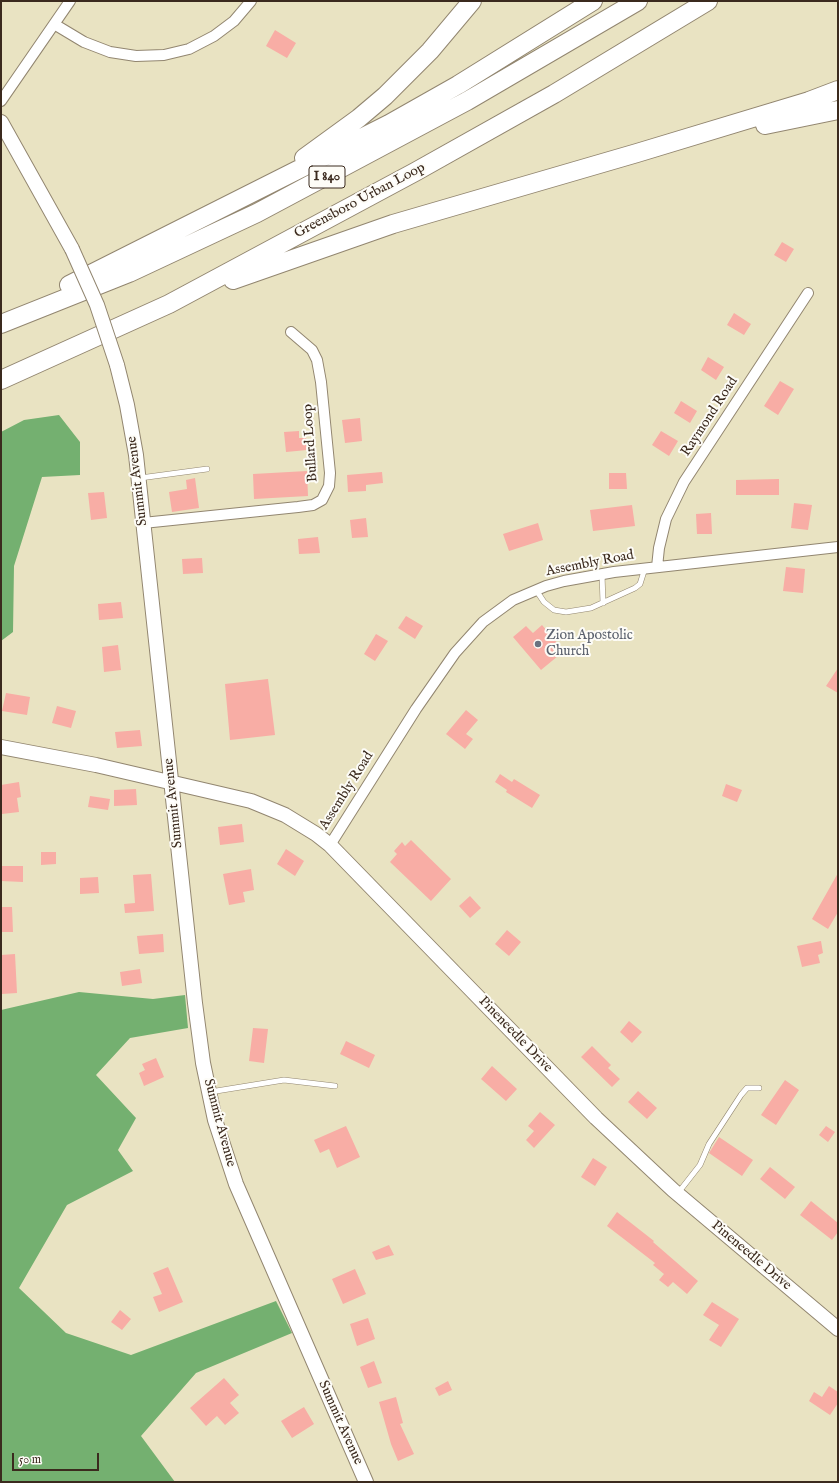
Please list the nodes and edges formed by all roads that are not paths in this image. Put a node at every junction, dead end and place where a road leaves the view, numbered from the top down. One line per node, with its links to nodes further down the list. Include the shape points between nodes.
1 (70, 1): 7 (street)
2 (251, 1): 7 (street, via 234,21 214,36 189,49 164,55 136,56 110,52 84,42)
3 (472, 1): 13 (highway, via 430,51 385,96 330,140)
4 (593, 1): 13 (highway, via 389,124)
5 (638, 1): 17 (highway, I 840, via 467,101 264,209 129,273)
6 (708, 1): 15 (highway, Greensboro Urban Loop / I 840, via 485,134)
7 (54, 24): 9 (street)
8 (838, 90): 12 (highway)
9 (1, 101)
10 (838, 110): 12 (highway)
11 (1, 122): 21 (main road, Summit Avenue, bridge, via 72,249 97,305 117,364 132,429)
12 (637, 153): 15 (highway, via 393,224)
13 (237, 199): 16 (highway)
14 (808, 293): 24 (street, Raymond Road, via 684,482 666,519)
15 (169, 304): 19 (highway, Greensboro Urban Loop / I 840)
16 (1, 320)
17 (1, 324)
18 (291, 332): 22 (street, Bullard Loop, via 312,350 317,360 330,473 329,486 322,500 298,508)
19 (1, 380)
20 (207, 469): 21 (lane)
21 (139, 478): 22 (main road, Summit Avenue)
22 (143, 523): 30 (main road, Summit Avenue)
23 (838, 548): 24 (street, Assembly Road)
24 (657, 567): 25 (street, Assembly Road)
25 (645, 568): 26 (street, Assembly Road); 28 (lane, via 640,584)
26 (602, 574): 27 (street, Assembly Road, via 564,581); 28 (lane)
27 (536, 590): 28 (lane, via 544,602 554,610 572,611); 31 (street, Assembly Road, via 513,600 482,622 455,653 416,709)
28 (602, 603)
29 (1, 747): 30 (main road, Pineneedle Drive)
30 (171, 782): 31 (main road, Pineneedle Drive, via 269,807 301,824); 34 (main road, Summit Avenue, via 195,1003)
31 (330, 845): 35 (main road, Pineneedle Drive, via 596,1118)
32 (335, 1086): 34 (lane, via 284,1080)
33 (759, 1088): 35 (lane, via 748,1088 741,1095 708,1144 700,1164)
34 (209, 1092): 37 (main road, Summit Avenue, via 215,1120 236,1184)
35 (678, 1194): 36 (main road, Pineneedle Drive)
36 (838, 1329)
37 (366, 1482)

